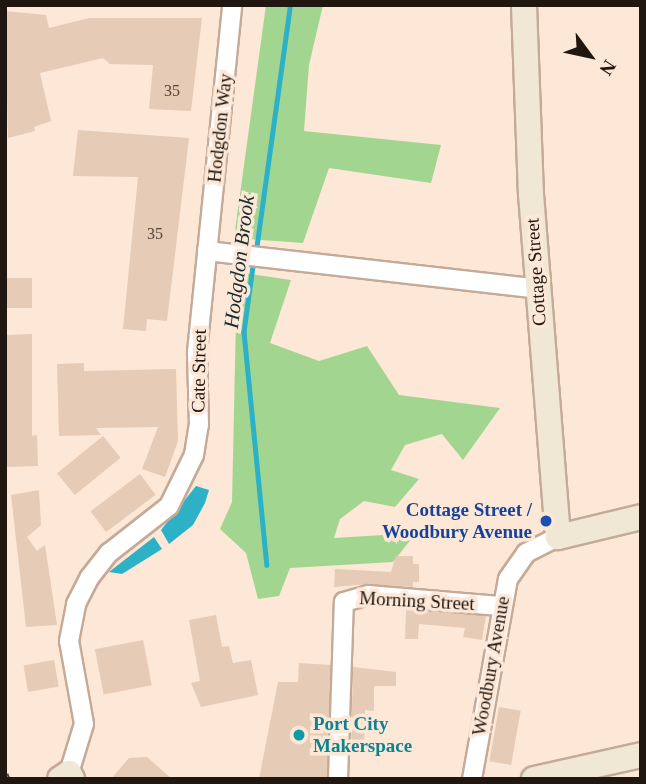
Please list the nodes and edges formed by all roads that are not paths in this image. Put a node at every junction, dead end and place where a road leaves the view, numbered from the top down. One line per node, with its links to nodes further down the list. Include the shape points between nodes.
1 (232, 5): 3 (street, Hodgdon Way)
2 (524, 5): 4 (street, Cottage Street)
3 (207, 251): 4 (street); 9 (street, Cate Street, via 197,352 199,425 194,455 169,506 109,553 76,604 69,641 83,724)
4 (538, 289): 6 (street, Cottage Street)
5 (641, 517): 6 (street, Woodbury Avenue)
6 (558, 537): 7 (street, Woodbury Avenue, via 526,553 515,565)
7 (500, 606): 10 (street, Morning Street, via 368,595 344,602); 11 (street, Woodbury Avenue)
8 (641, 755): 12 (street)
9 (67, 777)
10 (338, 779)
11 (471, 779)
12 (534, 779)

